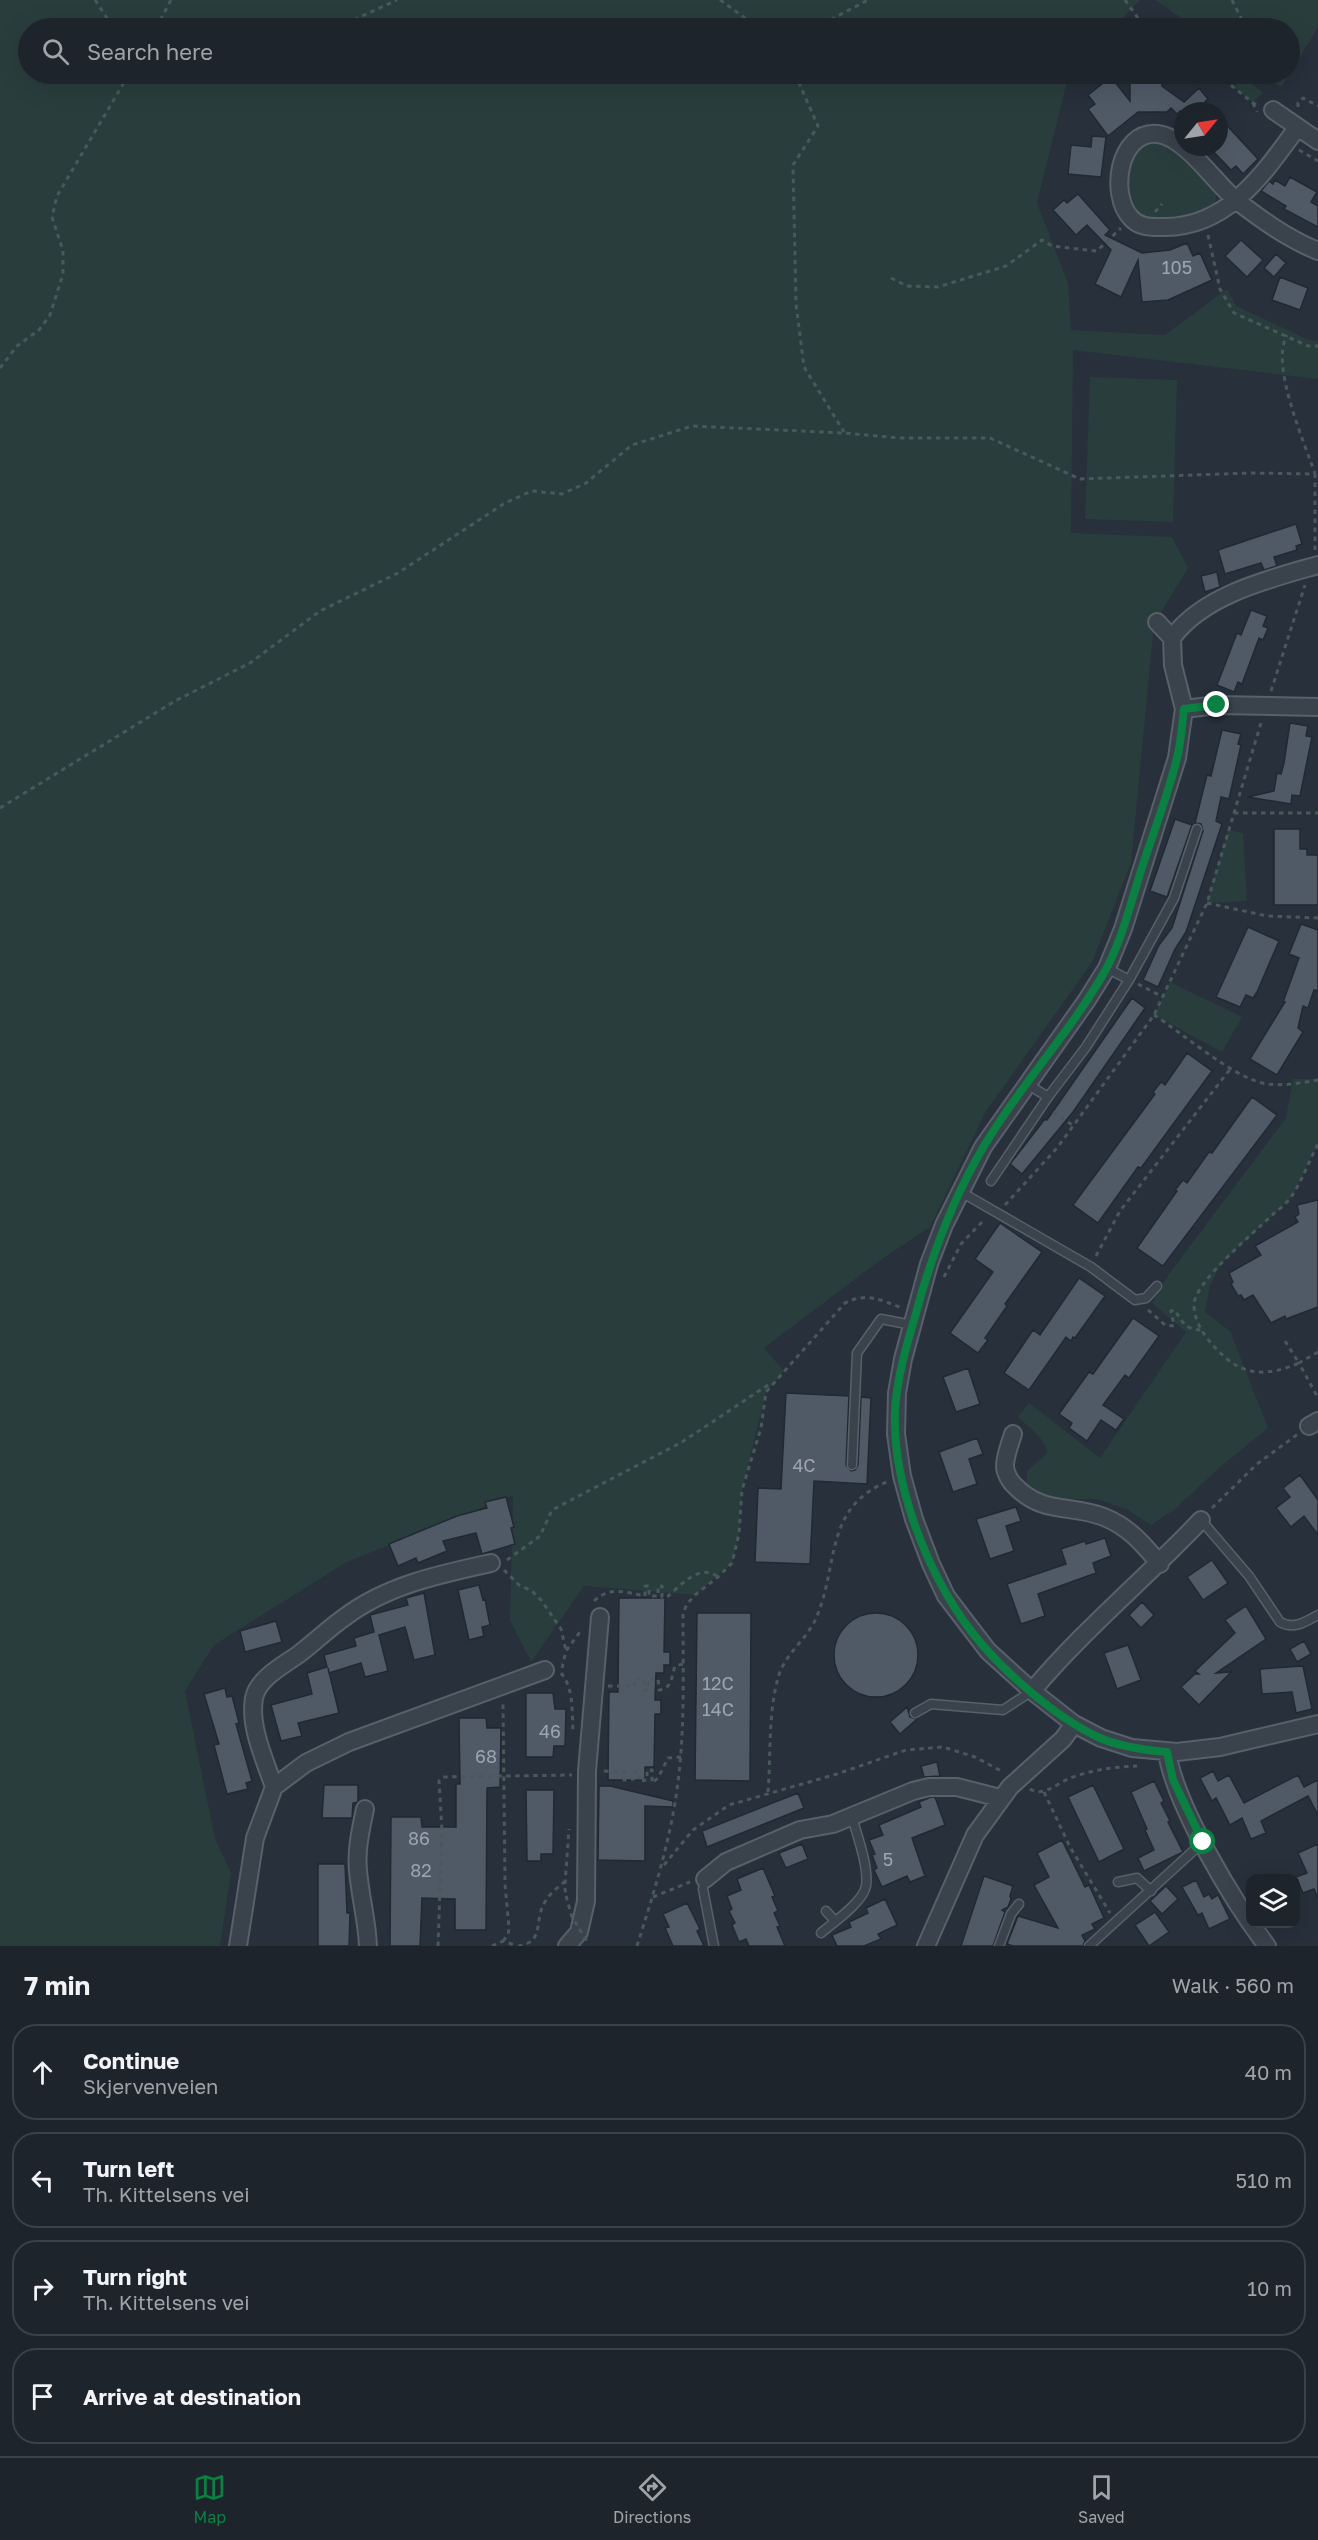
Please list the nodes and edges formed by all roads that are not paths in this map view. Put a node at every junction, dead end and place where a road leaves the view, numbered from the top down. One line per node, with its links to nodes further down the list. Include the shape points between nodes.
1 (1273, 111): 2 (street)
2 (1298, 128): 3 (street); 4 (street, via 1257,182)
3 (1318, 141)
4 (1237, 200): 4 (street, via 1176,142 1159,134 1144,136 1133,145 1118,174 1121,205 1131,219 1147,227 1170,227 1204,219); 5 (street, via 1282,233)
5 (1318, 250)
6 (1314, 566): 8 (street, via 1223,598 1192,618)
7 (1157, 622): 8 (street)
8 (1172, 638): 10 (street, via 1173,664)
9 (1318, 706): 10 (street, via 1217,705)
10 (1184, 709): 12 (street, via 1177,758)
11 (1197, 829): 13 (lane, via 1174,898)
12 (1107, 968): 13 (lane); 14 (street)
13 (1129, 980): 15 (lane)
14 (1027, 1084): 15 (lane); 17 (street, via 983,1148)
15 (1048, 1097): 16 (lane)
16 (991, 1181)
17 (962, 1192): 18 (lane, via 1091,1267 1139,1301); 19 (street, via 944,1225)
18 (1157, 1286)
19 (914, 1319): 21 (lane, via 880,1319 857,1353); 28 (street, via 895,1413 902,1476 914,1519 946,1596 988,1651)
20 (1013, 1434): 24 (street, via 1005,1467 1011,1483 1026,1498 1045,1506 1101,1516 1123,1526)
21 (852, 1464)
22 (1201, 1520): 24 (street); 25 (lane, via 1249,1576 1280,1622 1298,1626)
23 (495, 1563): 33 (street, via 442,1573 384,1594 346,1616 269,1676 254,1699 255,1730)
24 (1160, 1564): 28 (street, via 1063,1654)
25 (1318, 1615)
26 (600, 1617): 48 (street, via 577,1772 586,1901 579,1932)
27 (553, 1671): 33 (street, via 349,1742 306,1763)
28 (1032, 1691): 29 (lane, via 1003,1710 931,1704); 30 (street)
29 (915, 1713)
30 (1074, 1724): 32 (street, via 1101,1738); 34 (street)
31 (1318, 1724): 32 (street)
32 (1168, 1758): 37 (street, via 1173,1780)
33 (274, 1787): 46 (street, via 255,1838)
34 (1000, 1798): 36 (street, via 957,1787 929,1787); 45 (street, via 966,1853)
35 (364, 1809): 47 (street, via 357,1852)
36 (852, 1817): 38 (street, via 800,1830 726,1862); 43 (lane, via 866,1887 854,1905)
37 (1203, 1842): 40 (lane); 52 (street)
38 (705, 1879): 49 (lane, via 703,1889)
39 (1118, 1882): 40 (lane, via 1137,1878)
40 (1151, 1891): 51 (lane)
41 (1018, 1904): 50 (lane)
42 (826, 1911): 43 (lane)
43 (835, 1921): 44 (lane)
44 (821, 1933)
45 (930, 1945)
46 (238, 1946)
47 (368, 1946)
48 (567, 1946)
49 (714, 1946)
50 (999, 1946)
51 (1089, 1946)
52 (1267, 1946)

